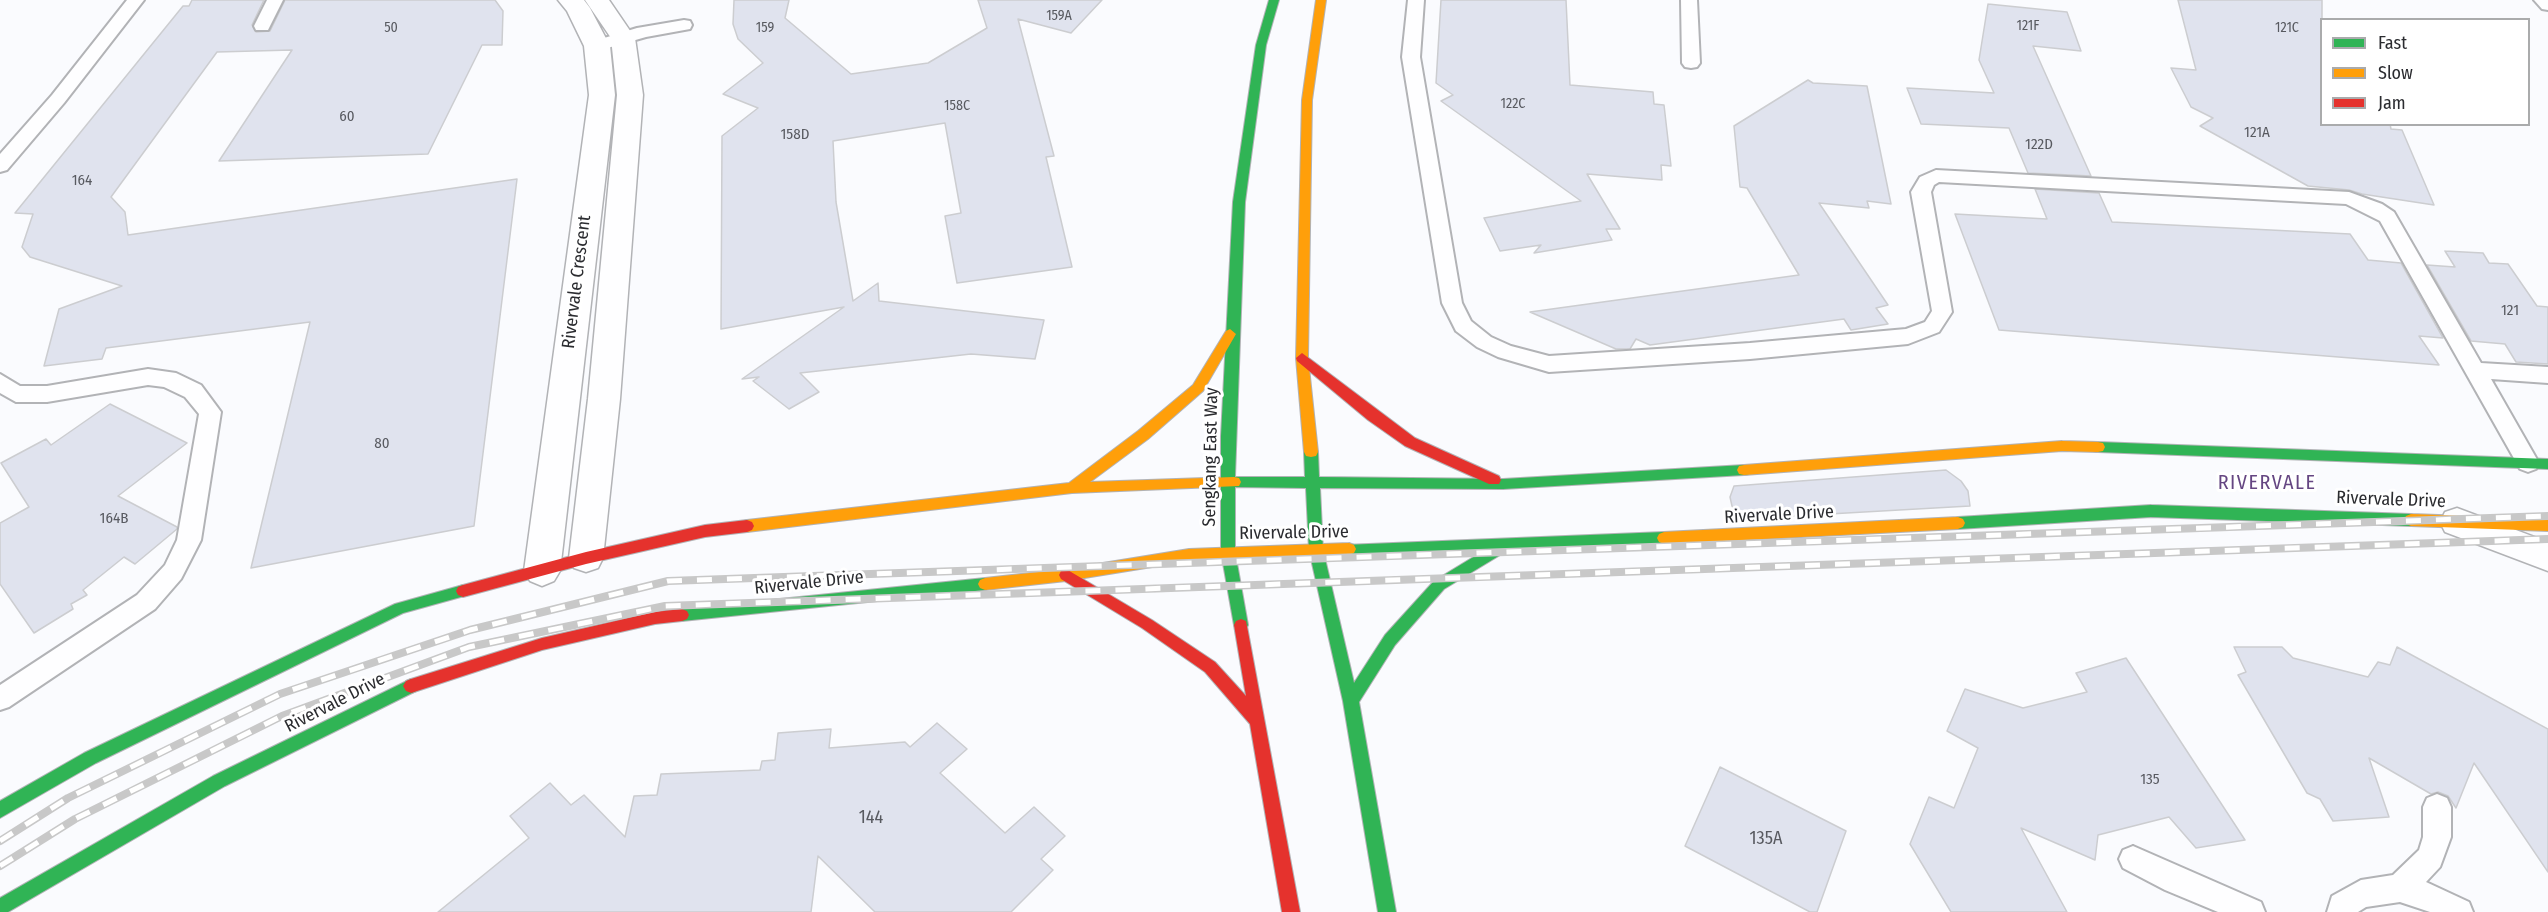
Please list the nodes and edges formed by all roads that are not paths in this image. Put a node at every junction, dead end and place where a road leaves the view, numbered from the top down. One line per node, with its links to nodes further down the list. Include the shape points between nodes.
1 (136, 0): 17 (lane)
2 (275, 0): 12 (lane)
3 (570, 0): 14 (street, Rivervale Crescent, via 579,8)
4 (597, 0): 13 (street, Rivervale Crescent)
5 (1274, 0): 18 (street, Sengkang East Way, via 1261,45 1239,202)
6 (1321, 0): 19 (street, via 1307,100)
7 (1416, 0): 20 (lane, via 1411,57 1452,303 1463,326 1505,352 1549,364 1908,336 1932,327 1942,312 1922,192 1927,181 1936,176 2349,198 2387,217)
8 (1689, 0): 15 (lane)
9 (2542, 0): 10 (lane)
10 (2548, 6)
11 (684, 25): 13 (lane)
12 (262, 26)
13 (623, 38): 14 (lane); 16 (street, Rivervale Crescent, via 630,95)
14 (597, 46): 16 (street, Rivervale Crescent, via 602,95)
15 (1691, 63)
16 (614, 114): 34 (street, Rivervale Crescent, via 604,399); 35 (street, Rivervale Crescent, via 561,410)
17 (0, 166)
18 (1232, 329): 24 (street, Sengkang East Way); 27 (street, via 1198,388)
19 (1302, 358): 25 (street); 26 (street, via 1410,442)
20 (2475, 370): 21 (lane); 23 (lane)
21 (2548, 375)
22 (0, 382): 37 (lane, via 16,394 47,394 148,377 168,379 193,391 210,412 189,540 173,572 146,602)
23 (2538, 464): 26 (street, via 2062,446)
24 (1227, 482): 25 (street); 27 (street); 32 (street, Sengkang East Way)
25 (1311, 484): 26 (street); 31 (street)
26 (1503, 484)
27 (1072, 488): 34 (street, via 705,531)
28 (2453, 520): 29 (street, Rivervale Drive); 30 (street, Rivervale Drive, via 2151,511); 33 (street)
29 (2548, 525)
30 (1504, 545): 31 (street, Rivervale Drive); 38 (street, via 1439,585 1390,640)
31 (1316, 550): 32 (street, Rivervale Drive); 38 (street)
32 (1228, 552): 36 (street, Rivervale Drive); 39 (street, Sengkang East Way)
33 (2548, 557)
34 (586, 558): 35 (street)
35 (542, 571): 41 (street, via 400,608 90,758)
36 (1066, 575): 39 (street, via 1210,667); 44 (street, Rivervale Drive, via 655,618 542,644 401,689 219,781)
37 (0, 699)
38 (1351, 701): 46 (street)
39 (1257, 719): 45 (street, Sengkang East Way)
40 (2437, 807): 43 (lane, via 2437,837 2430,858)
41 (0, 810)
42 (2133, 859): 47 (lane)
43 (2400, 888): 48 (lane, via 2361,894 2342,906); 49 (lane)
44 (0, 907)
45 (1291, 912)
46 (1387, 912)
47 (2251, 912)
48 (2341, 912)
49 (2459, 912)

